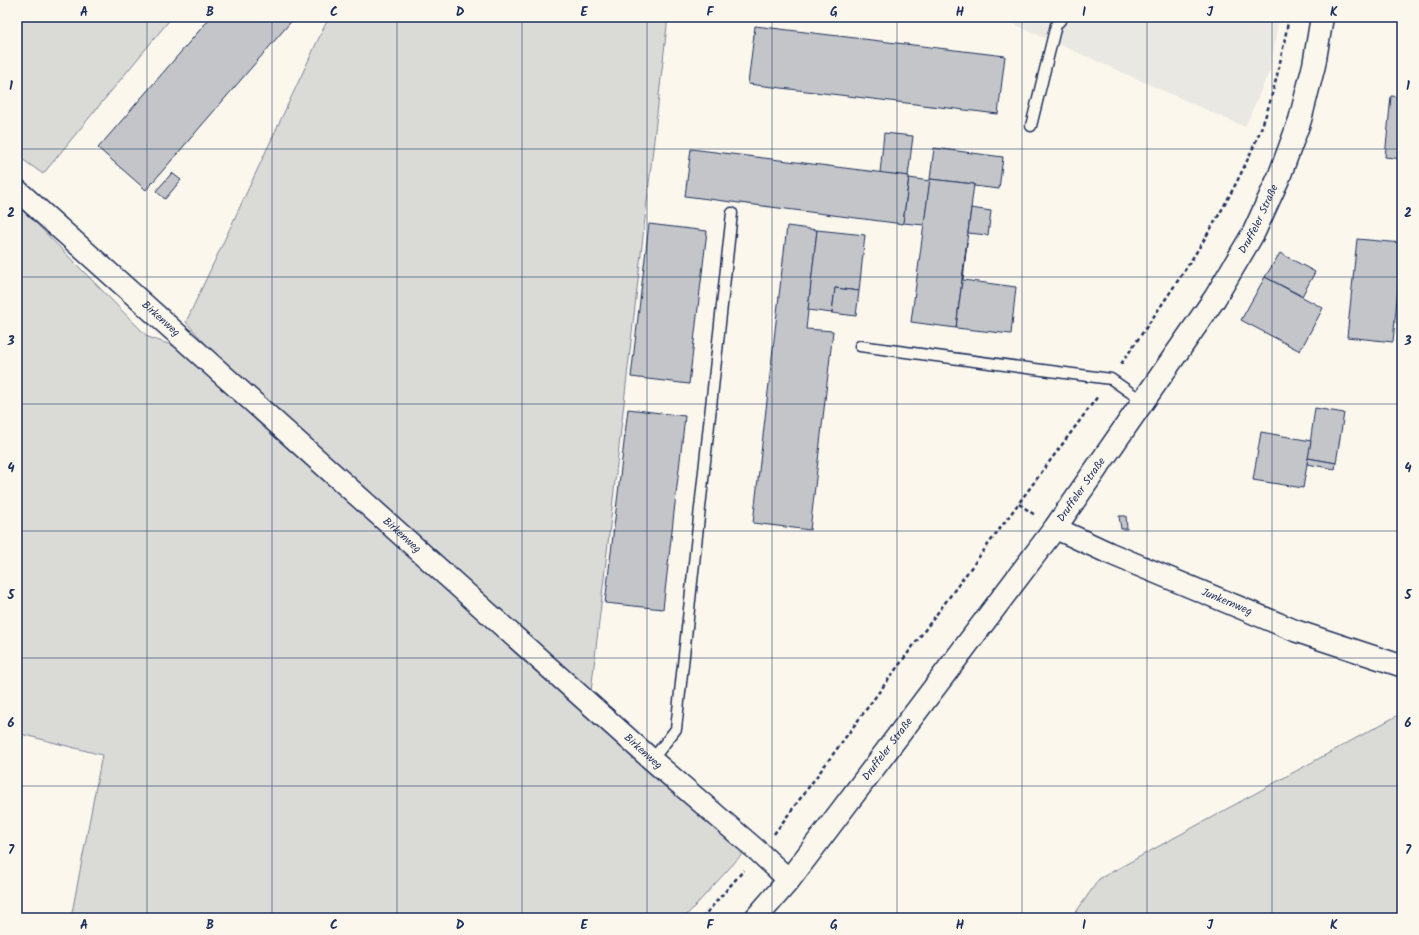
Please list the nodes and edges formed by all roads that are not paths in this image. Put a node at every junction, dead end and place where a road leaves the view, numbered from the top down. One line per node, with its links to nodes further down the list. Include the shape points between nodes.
1 (1062, 17): 3 (lane, via 1056,25)
2 (1322, 17): 7 (street, Druffeler Straße, via 1314,65 1300,120 1280,177 1254,232 1215,298)
3 (1031, 126)
4 (17, 190): 10 (street, Birkenweg)
5 (732, 213): 10 (lane, via 676,729)
6 (860, 346): 7 (lane, via 1111,379)
7 (1144, 402): 8 (street, Druffeler Straße)
8 (1055, 528): 9 (street, Junkernweg, via 1296,631); 11 (street, Druffeler Straße)
9 (1402, 666)
10 (652, 760): 11 (street, Birkenweg)
11 (789, 880): 12 (street, Druffeler Straße)
12 (756, 918)

